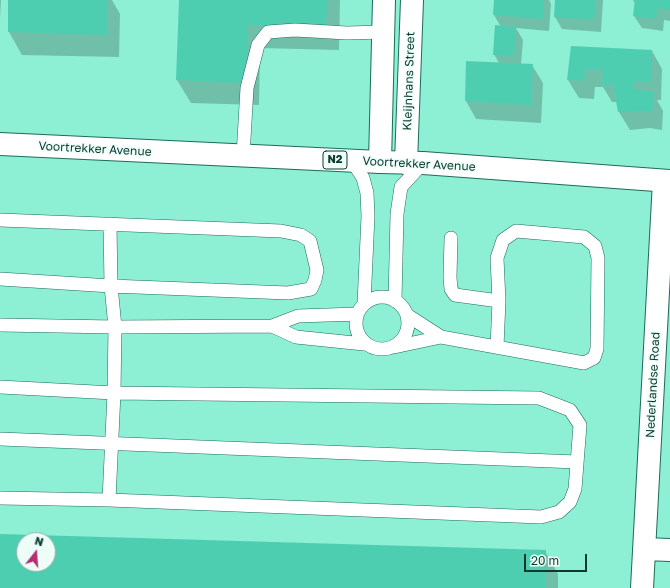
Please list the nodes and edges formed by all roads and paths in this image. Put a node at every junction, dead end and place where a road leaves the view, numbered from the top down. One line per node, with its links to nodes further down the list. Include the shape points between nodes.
1 (384, 0): 3 (main road)
2 (412, 0): 8 (main road, Kleijnhans Street)
3 (383, 32): 5 (lane, via 268,32 258,45 247,88); 7 (main road)
4 (0, 144): 5 (main road, Voortrekker Avenue / N2)
5 (243, 156): 6 (main road, Voortrekker Avenue / N2)
6 (352, 161): 7 (main road, Voortrekker Avenue / N2); 17 (lane, via 363,178 367,193 368,216)
7 (380, 162): 8 (main road, Voortrekker Avenue / N2)
8 (414, 163): 9 (main road, Voortrekker Avenue / N2); 15 (lane, via 401,187 397,214)
9 (667, 181): 33 (main road, Nederlandse Road)
10 (0, 220): 11 (lane)
11 (110, 224): 14 (lane); 14 (lane, via 281,231 301,235 310,242 317,270 311,289 288,293)
12 (451, 238): 16 (lane, via 450,277 455,295)
13 (0, 278): 14 (lane)
14 (111, 286): 21 (lane)
15 (395, 301): 17 (lane, via 379,297); 18 (lane)
16 (499, 301): 25 (lane); 25 (lane, via 498,258 503,240 516,231 584,237 595,246 598,258 597,349 594,358 584,363)
17 (361, 309): 20 (lane, via 298,316); 23 (lane, via 356,327)
18 (407, 315): 22 (lane); 24 (lane, via 406,332 402,341)
19 (0, 325): 21 (lane)
20 (272, 326): 21 (lane); 23 (lane, via 296,337)
21 (115, 327): 27 (lane)
22 (441, 337): 24 (lane); 25 (lane)
23 (364, 344): 24 (lane, via 384,349)
24 (394, 347)
25 (497, 347)
26 (0, 387): 27 (lane)
27 (114, 393): 29 (lane); 30 (lane, via 539,398 570,410 580,424)
28 (0, 439): 29 (lane)
29 (112, 443): 30 (lane); 32 (lane)
30 (577, 462): 32 (lane, via 575,489 570,502 559,512 541,517)
31 (0, 498): 32 (lane)
32 (109, 500)
33 (644, 549): 34 (main road); 35 (main road, Nederlandse Road)
34 (670, 550)
35 (642, 588)

